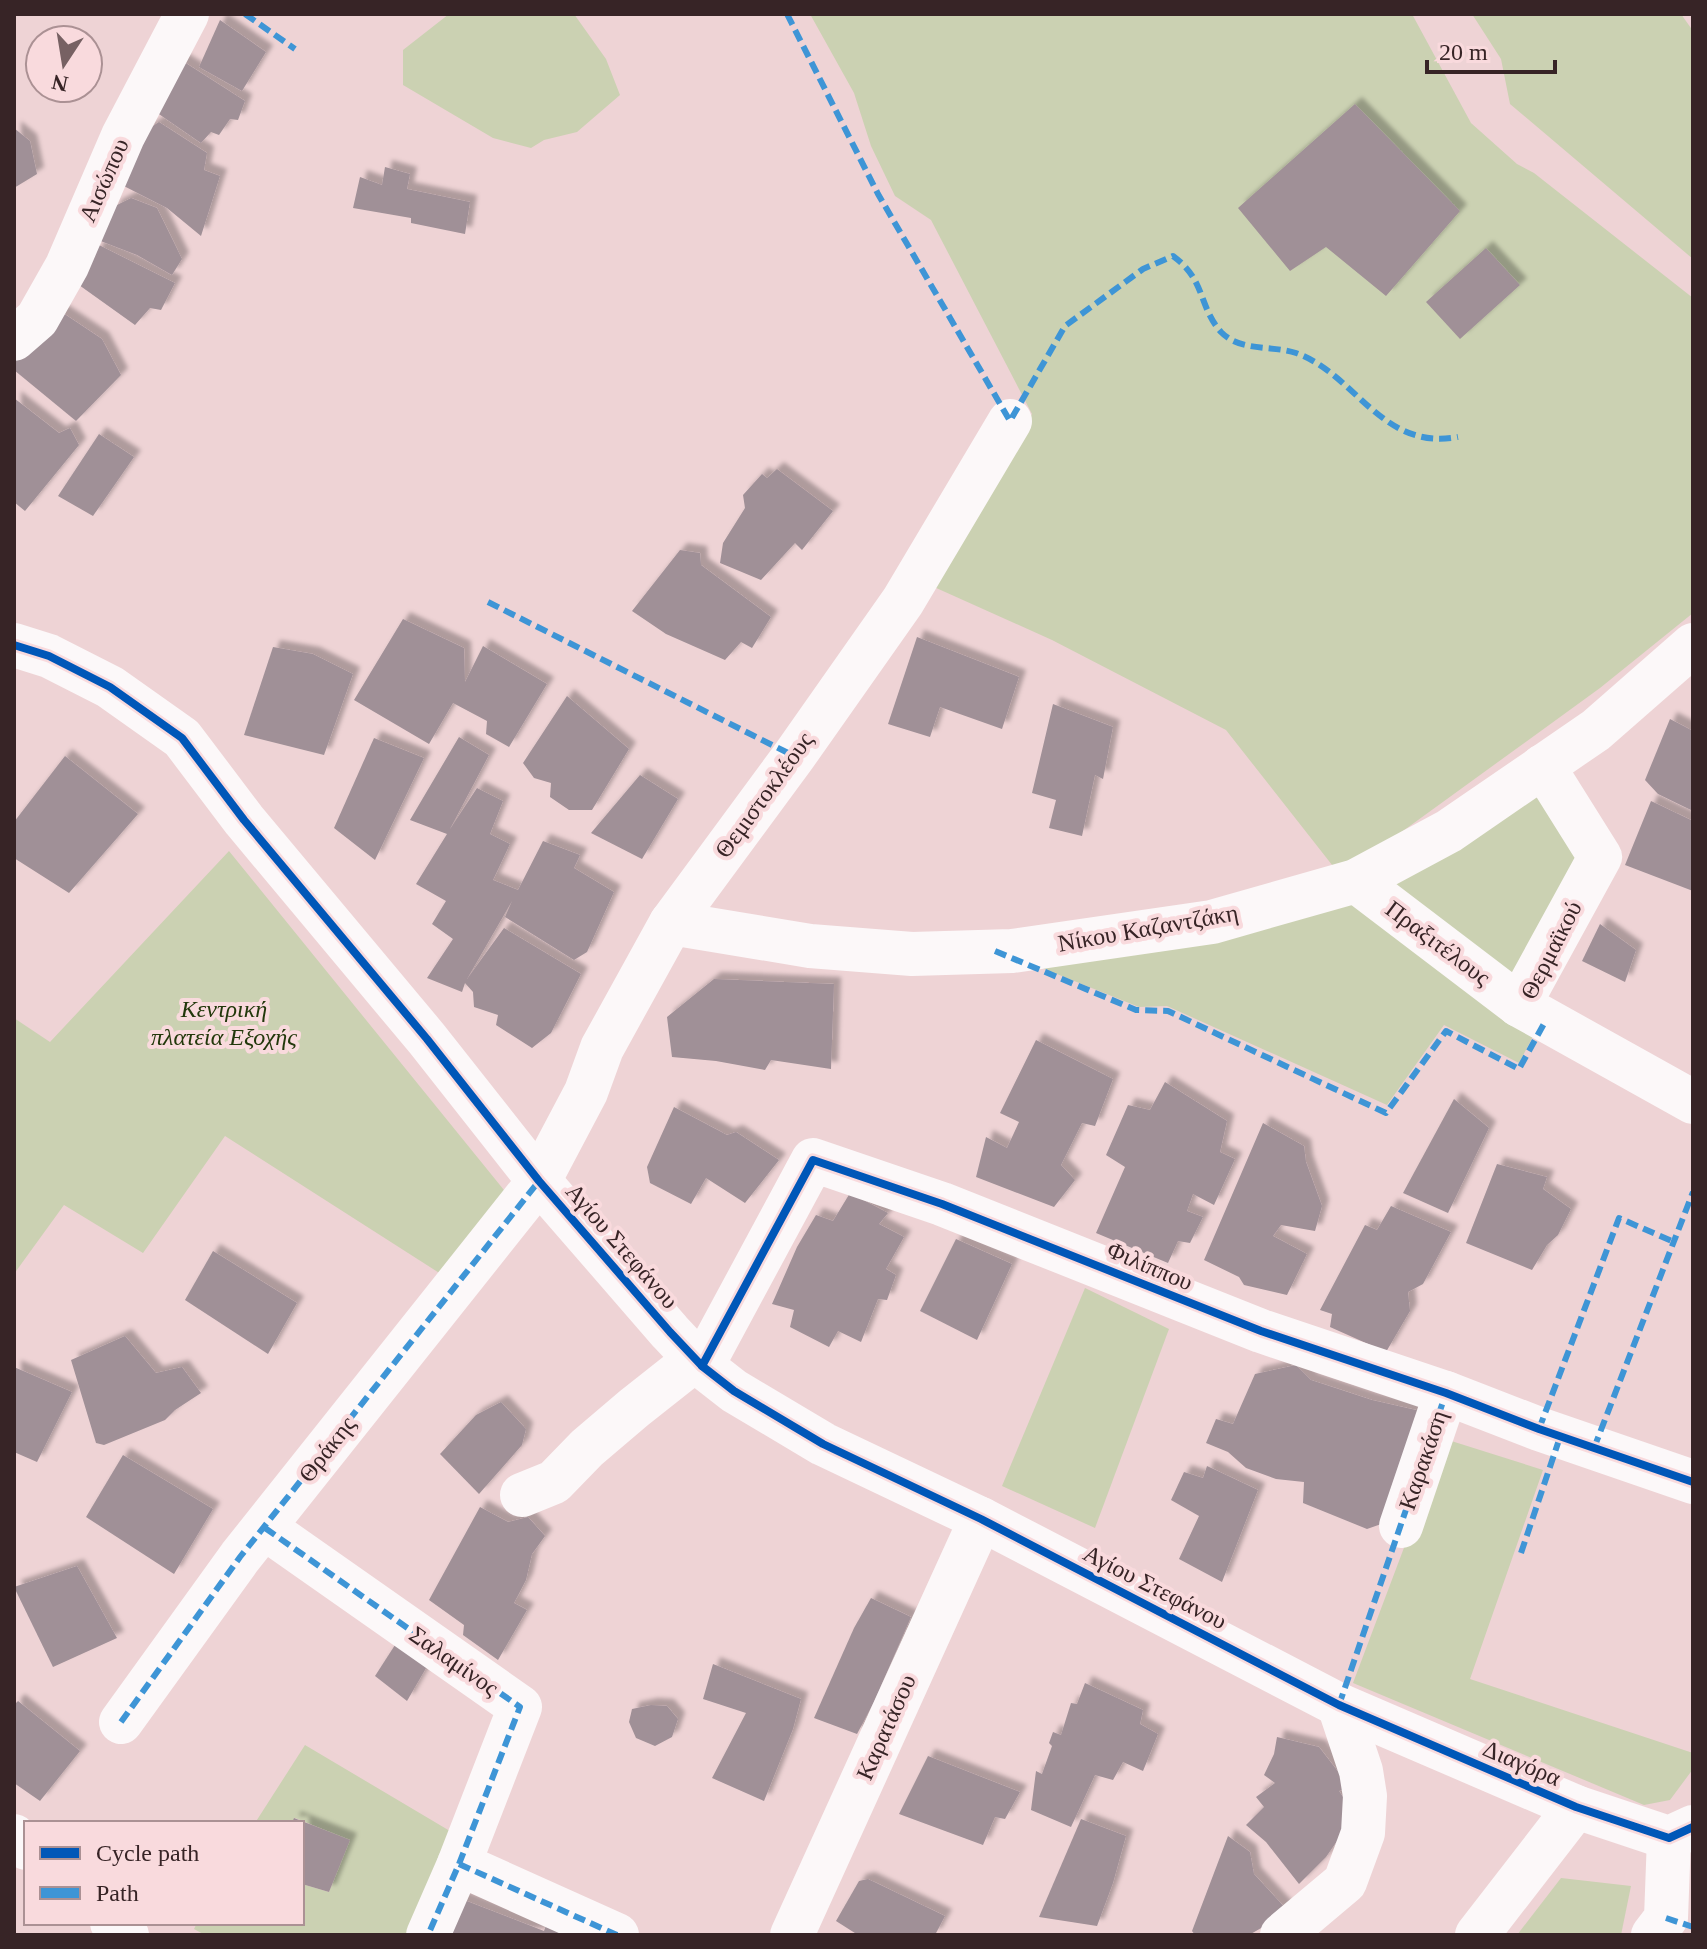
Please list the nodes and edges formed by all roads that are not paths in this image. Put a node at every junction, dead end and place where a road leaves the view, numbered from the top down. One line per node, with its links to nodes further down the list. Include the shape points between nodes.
1 (187, 14): 2 (street, Αισώπου, via 123,136 67,266 37,319)
2 (14, 339)
3 (1010, 421): 8 (street, Θεμιστοκλέους, via 903,601)
4 (14, 645): 11 (street, Αγίου Στεφάνου, via 110,687 182,738)
5 (1693, 645): 6 (street, Νίκου Καζαντζάκη, via 1596,730)
6 (1543, 766): 7 (street, Νίκου Καζαντζάκη, via 1449,831); 9 (street, Θερμαϊκού, via 1600,857)
7 (1356, 881): 8 (street, Νίκου Καζαντζάκη, via 1212,922 1012,951 912,954 810,946); 9 (street, Πραξιτέλους)
8 (671, 923): 11 (street, Θεμιστοκλέους, via 602,1048 586,1092)
9 (1519, 1005): 10 (street, Θερμαϊκού)
10 (1693, 1102)
11 (539, 1181): 12 (street, Αγίου Στεφάνου); 18 (street, Θράκης)
12 (699, 1362): 13 (street, Φιλίππου, via 813,1160 942,1204 1246,1325); 15 (street, via 622,1418 554,1482); 16 (street, Αγίου Στεφάνου, via 734,1391 823,1444)
13 (1446, 1393): 14 (street, Φιλίππου); 17 (street, Καρακάση)
14 (1693, 1482)
15 (522, 1495)
16 (981, 1519): 19 (street, Αγίου Στεφάνου); 27 (street, Καρατάσου)
17 (1401, 1526)
18 (265, 1528): 20 (street, Θράκης); 23 (street, Σαλαμίνος, via 520,1707)
19 (1339, 1705): 21 (street, Διαγόρα); 28 (street, via 1361,1771 1363,1833 1345,1882)
20 (121, 1722)
21 (1576, 1807): 22 (street, Διαγόρα); 29 (street, Διαγόρα)
22 (1681, 1833): 24 (street)
23 (459, 1864): 25 (street, Σαλαμίνος); 26 (street)
24 (1667, 1929)
25 (428, 1935)
26 (617, 1935)
27 (792, 1935)
28 (1282, 1935)
29 (1477, 1935)

